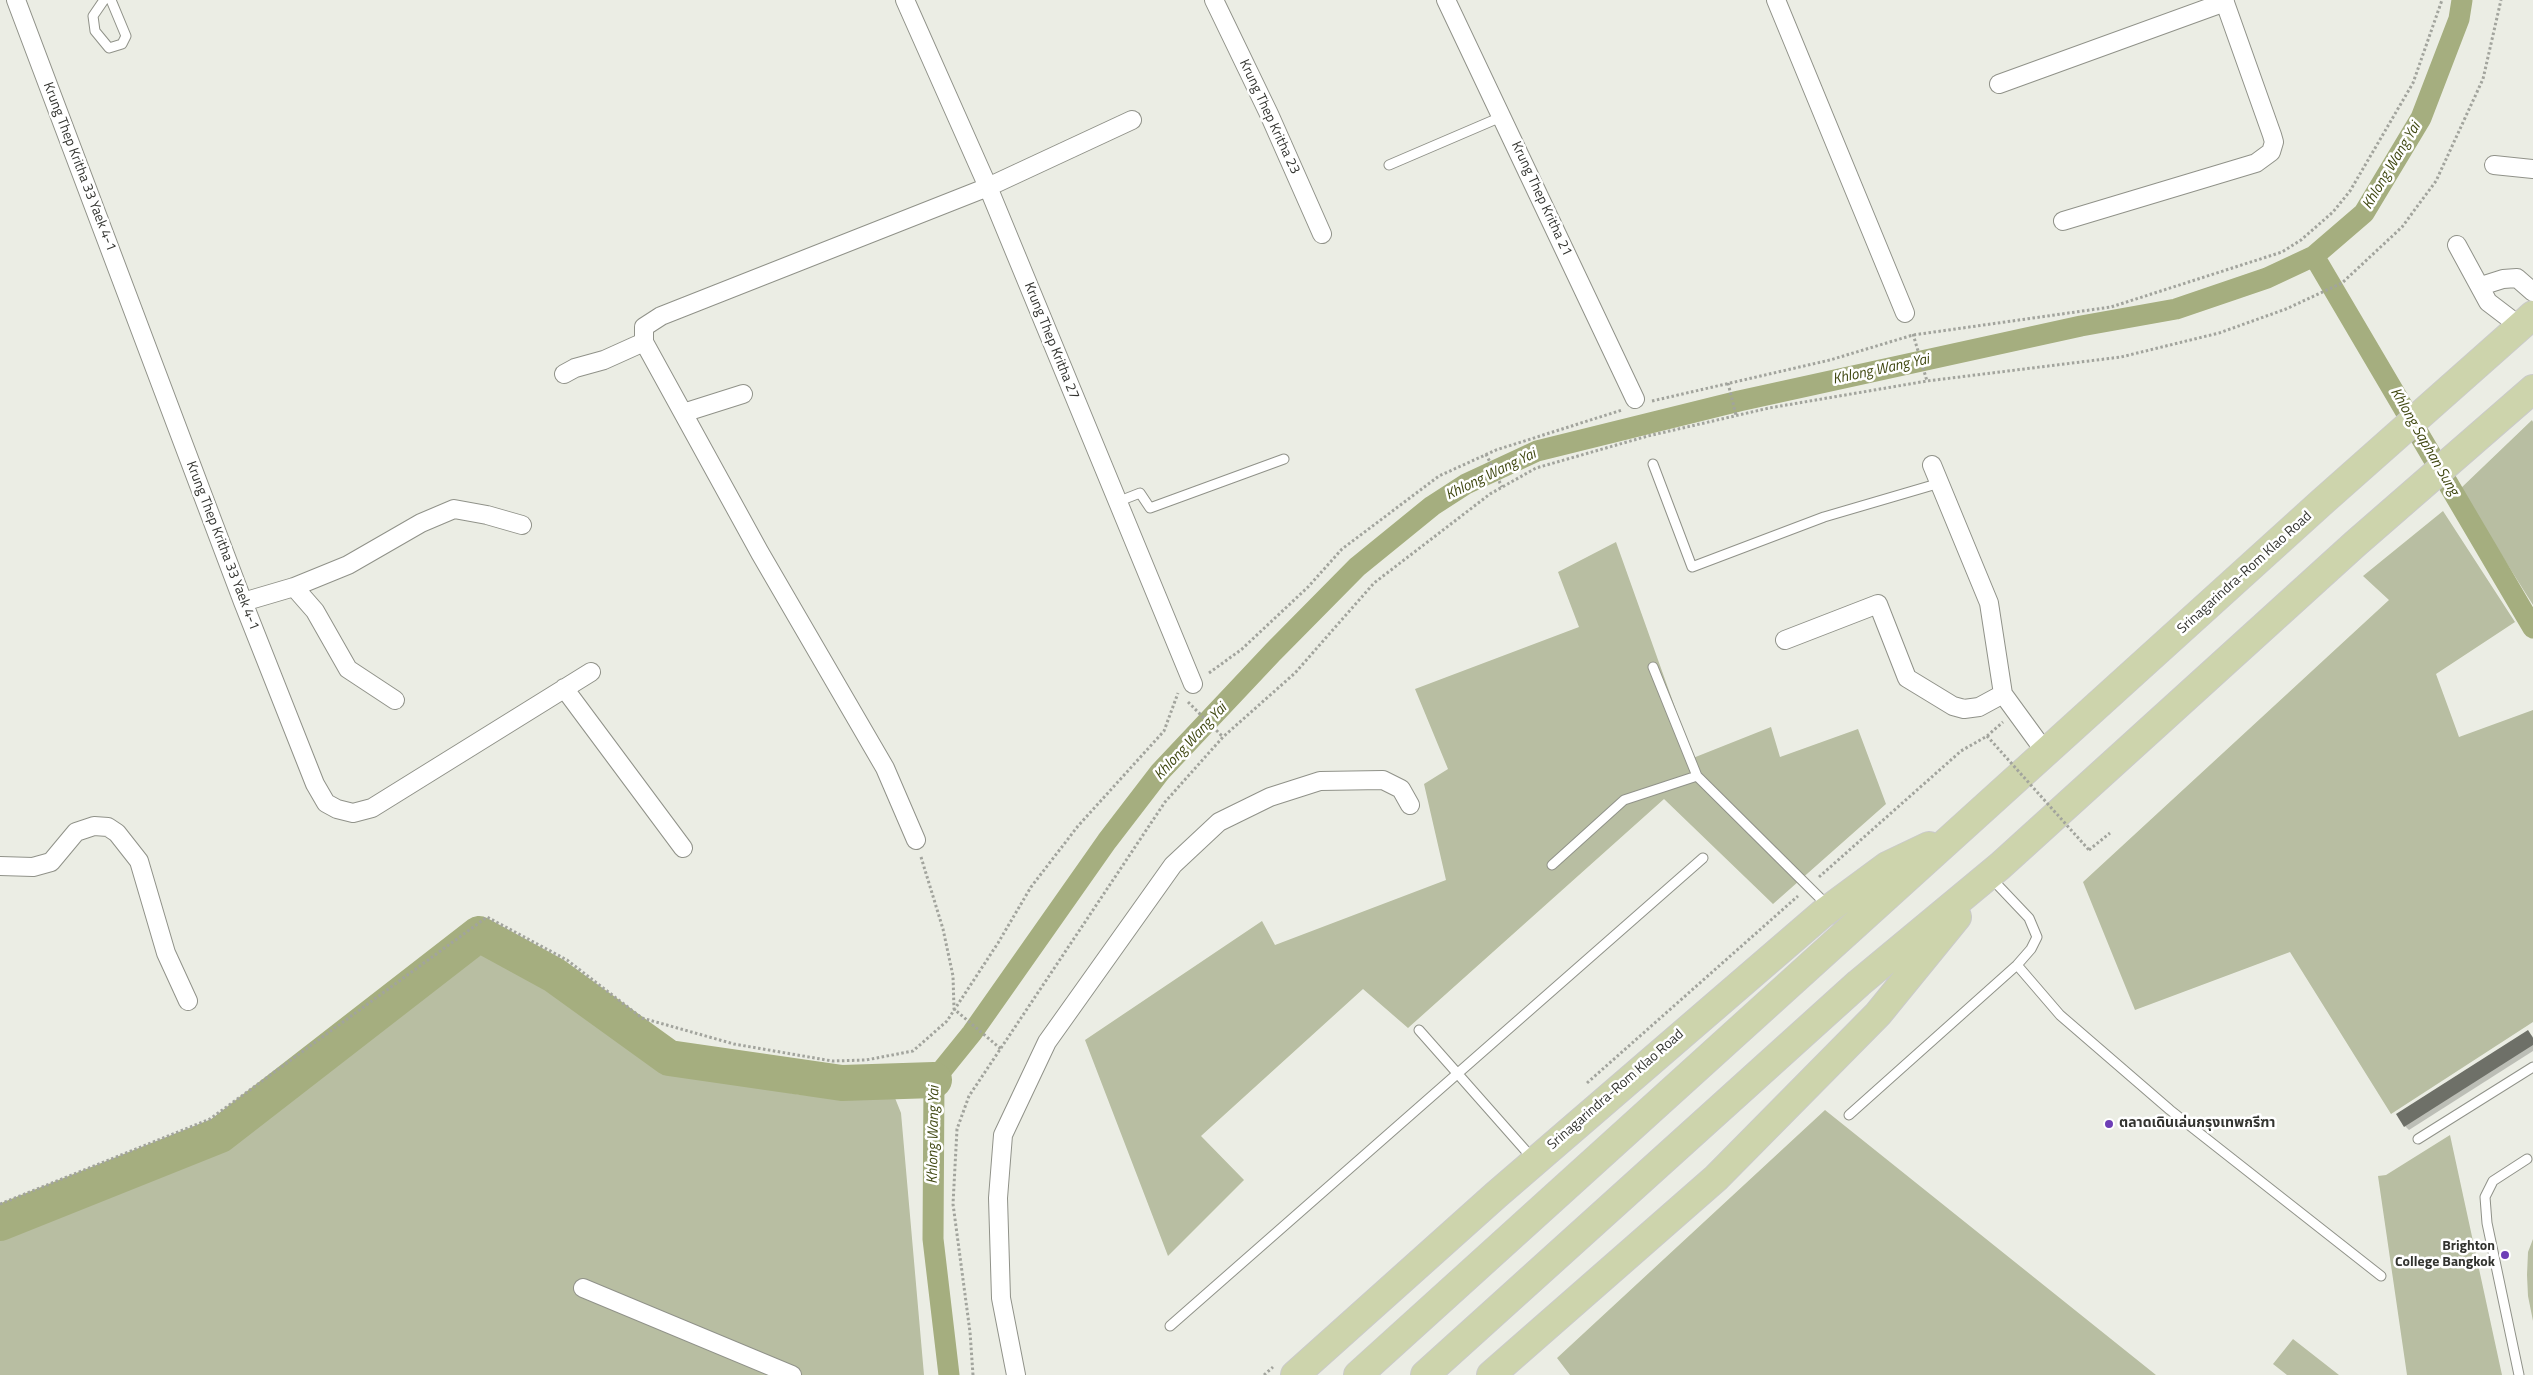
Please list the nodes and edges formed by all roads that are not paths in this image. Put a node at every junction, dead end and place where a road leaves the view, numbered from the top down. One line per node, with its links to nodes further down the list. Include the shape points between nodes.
1 (16, 0): 36 (street, Krung Thep Kritha 33 Yaek 4-1)
2 (104, 0): 3 (lane, via 93,16 95,31 109,48 122,44 126,36)
3 (111, 0)
4 (906, 0): 15 (street, Krung Thep Kritha 27)
5 (1214, 0): 17 (street, Krung Thep Kritha 23)
6 (1446, 0): 10 (street, Krung Thep Kritha 21)
7 (1776, 0): 21 (street)
8 (2225, 1): 9 (street); 16 (street, via 2272,135 2271,152 2256,163)
9 (1999, 84)
10 (1502, 116): 12 (lane); 27 (street, Krung Thep Kritha 21)
11 (1132, 120): 15 (street)
12 (1388, 165)
13 (2494, 165): 14 (street)
14 (2533, 169)
15 (988, 187): 23 (street, via 662,316 644,327); 33 (street, Krung Thep Kritha 27)
16 (2063, 222)
17 (1322, 234)
18 (2457, 245): 19 (street)
19 (2481, 286): 20 (street, via 2517,278); 22 (street, via 2488,302 2509,318)
20 (2533, 292)
21 (1905, 313)
22 (2525, 322): 44 (main road, Srinagarindra-Rom Klao Road)
23 (644, 342): 24 (street); 28 (street)
24 (564, 374)
25 (2533, 389): 55 (main road, via 2355,544)
26 (743, 394): 28 (street)
27 (1638, 403)
28 (683, 412): 48 (street, via 760,553 885,768)
29 (1284, 459): 33 (lane, via 1150,508 1140,493)
30 (1653, 464): 32 (lane, via 1692,567 1824,517)
31 (1932, 465): 32 (street)
32 (1940, 483): 42 (street, via 1989,603)
33 (1118, 502): 41 (street, Krung Thep Kritha 27)
34 (522, 525): 35 (street, via 454,509 421,523 348,565)
35 (294, 587): 36 (street); 43 (street, via 314,611 348,669)
36 (243, 602): 40 (street, Krung Thep Kritha 33 Yaek 4-1, via 315,784 326,803 353,814 372,808)
37 (1784, 640): 42 (street, via 1878,604 1907,678 1953,706 1964,709 1979,707)
38 (1653, 667): 45 (lane)
39 (591, 672): 40 (street, Krung Thep Kritha 33 Yaek 4-1)
40 (564, 688): 49 (street)
41 (1186, 688)
42 (2003, 694): 44 (street)
43 (395, 700)
44 (2046, 753): 47 (main road, Srinagarindra-Rom Klao Road)
45 (1697, 776): 53 (lane, via 1624,800); 56 (lane)
46 (1410, 805): 70 (street, via 1401,789 1383,780 1320,781 1270,796 1219,822 1173,865 1046,1042 1004,1135 998,1198 1001,1298)
47 (1958, 832): 56 (main road, Srinagarindra-Rom Klao Road, via 1887,866); 72 (main road, Srinagarindra-Rom Klao Road)
48 (916, 840)
49 (683, 848)
50 (0, 851): 52 (street)
51 (1703, 858): 61 (lane)
52 (0, 860)
53 (1552, 865)
54 (0, 866): 58 (street, via 33,867 51,862 76,832 94,826 108,827 117,833 138,861 166,953)
55 (1995, 872): 57 (lane, via 2029,918 2036,937); 73 (main road, via 1859,983); 74 (main road, via 1878,1014 1716,1178)
56 (1830, 908): 65 (main road, Srinagarindra-Rom Klao Road)
57 (2017, 965): 62 (lane); 66 (lane, via 2060,1015 2152,1094)
58 (188, 1001)
59 (1418, 1030): 61 (lane)
60 (2533, 1067): 63 (lane)
61 (1457, 1074): 65 (lane); 68 (lane)
62 (1849, 1115)
63 (2418, 1139)
64 (2527, 1159): 75 (lane, via 2493,1181 2485,1197 2487,1223)
65 (1535, 1162): 71 (main road, Srinagarindra-Rom Klao Road)
66 (2382, 1276)
67 (584, 1288): 69 (street)
68 (1170, 1326)
69 (792, 1375)
70 (1016, 1375)
71 (1294, 1375)
72 (1358, 1375)
73 (1425, 1375)
74 (1491, 1375)
75 (2519, 1375)

